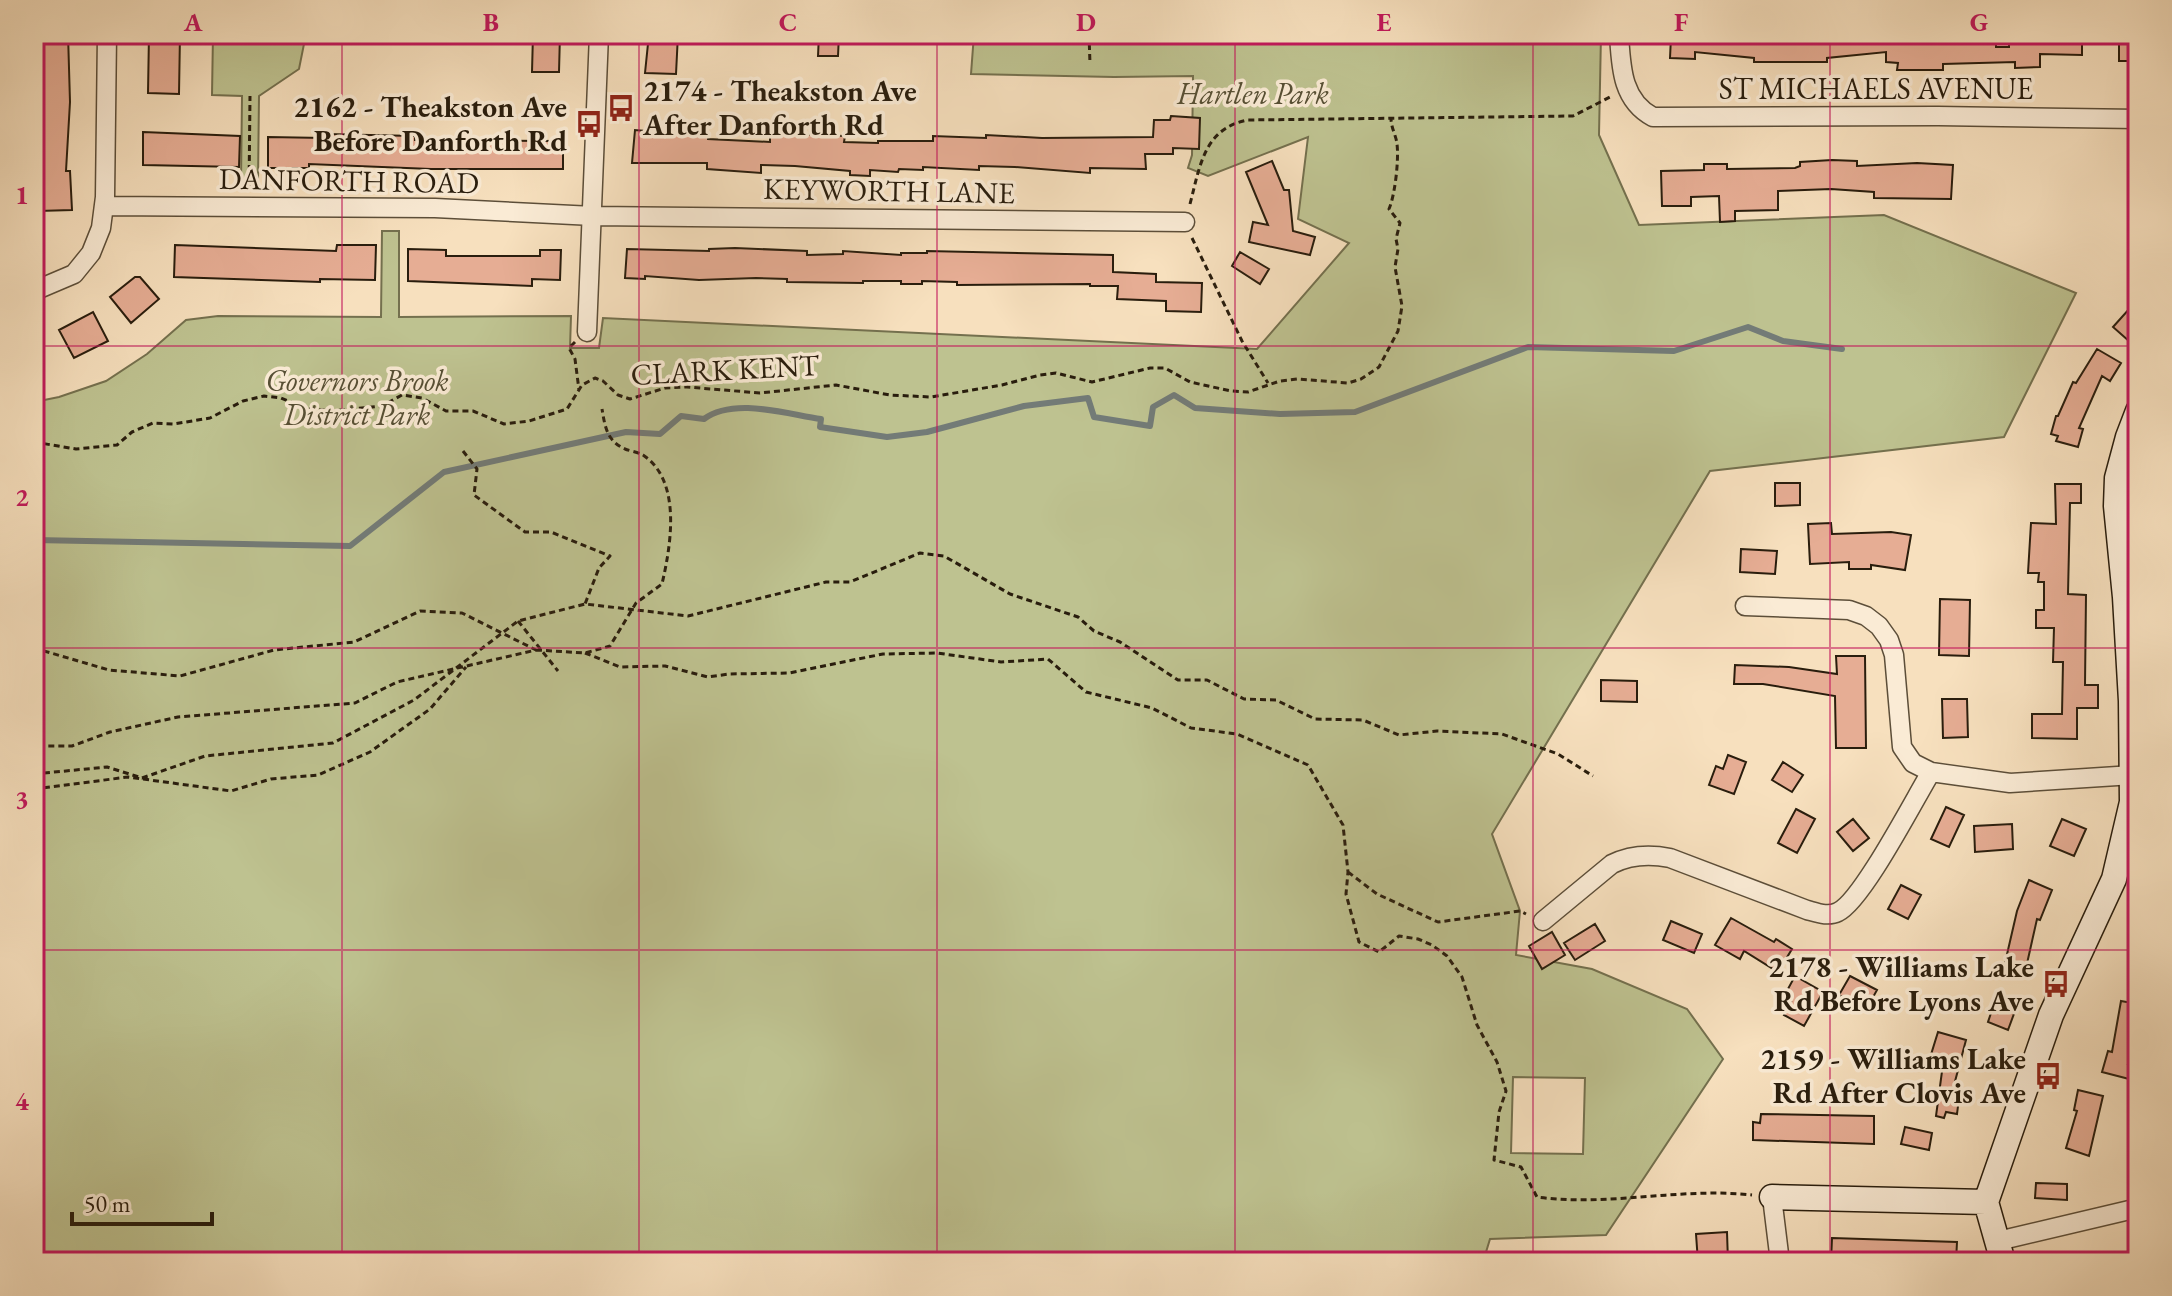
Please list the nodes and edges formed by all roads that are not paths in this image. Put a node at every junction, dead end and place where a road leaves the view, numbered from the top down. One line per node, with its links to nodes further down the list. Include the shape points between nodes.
1 (107, 34): 6 (street)
2 (599, 34): 7 (street)
3 (1619, 34): 4 (street, ST MICHAELS AVENUE, via 1626,89 1653,117)
4 (2138, 119)
5 (2138, 187): 9 (lane)
6 (104, 206): 7 (street, DANFORTH ROAD, via 435,208); 10 (street, via 97,241 83,264 62,281)
7 (593, 216): 8 (street, KEYWORTH LANE); 11 (street)
8 (1185, 222)
9 (2138, 232)
10 (34, 291)
11 (587, 332)
12 (2138, 411): 15 (main road, via 2117,478 2116,506)
13 (1745, 606): 14 (street, via 1849,610 1879,626 1894,655 1902,747 1913,763)
14 (1931, 772): 15 (street, via 2010,783); 16 (street, via 1856,899 1836,914 1807,910 1670,858 1646,855 1612,864)
15 (2133, 775): 18 (main road, via 2114,879 2051,1015)
16 (1543, 921)
17 (1772, 1197): 18 (main road); 21 (street)
18 (1986, 1202): 20 (main road)
19 (2138, 1208): 20 (street)
20 (2001, 1252)
21 (1780, 1262)

